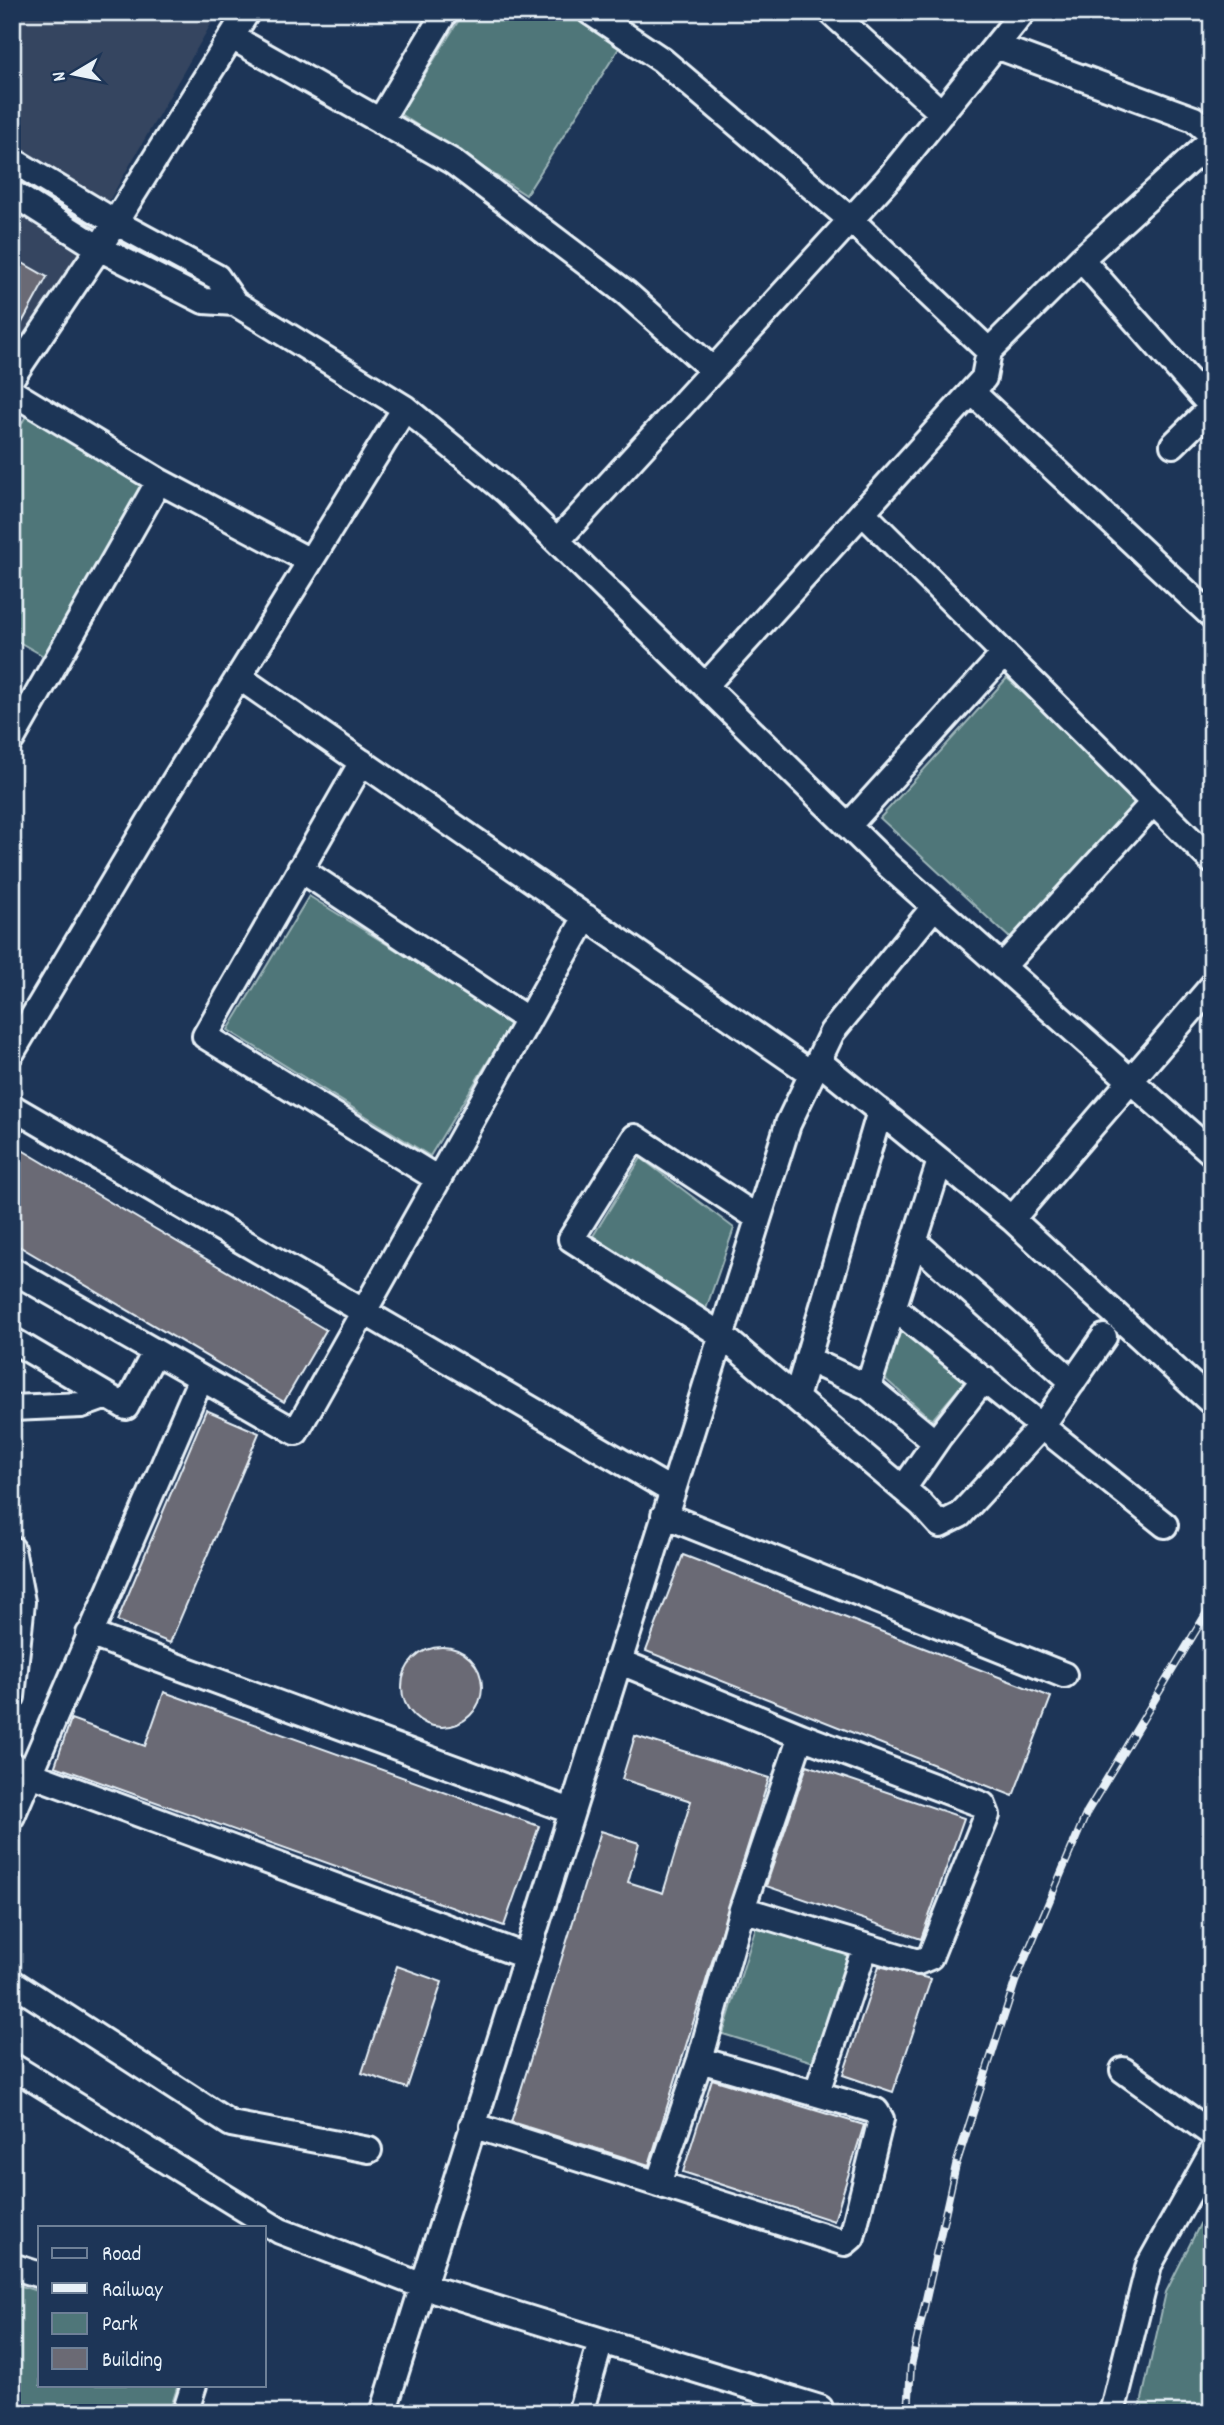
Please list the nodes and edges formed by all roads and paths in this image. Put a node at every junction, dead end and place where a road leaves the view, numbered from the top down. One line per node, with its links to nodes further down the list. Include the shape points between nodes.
1 (247, 12): 6 (street)
2 (445, 12): 9 (street)
3 (590, 12): 13 (street, via 662,60)
4 (831, 12): 8 (street)
5 (1023, 12): 7 (street)
6 (232, 37): 9 (street); 14 (street)
7 (996, 46): 8 (street); 10 (street, via 1194,120)
8 (942, 113): 13 (street)
9 (380, 121): 19 (street, via 453,162 626,293)
10 (1212, 138): 16 (street)
11 (12, 160): 14 (street)
12 (12, 193): 15 (street)
13 (851, 220): 18 (street); 19 (street)
14 (115, 222): 15 (street); 17 (street, via 217,277)
15 (99, 248): 17 (street, via 204,301); 20 (street)
16 (1081, 259): 18 (street); 23 (street)
17 (235, 303): 24 (street)
18 (989, 351): 22 (street, via 984,378)
19 (713, 370): 28 (street)
20 (12, 377)
21 (12, 392): 26 (street)
22 (972, 392): 27 (street); 30 (street)
23 (1212, 407): 25 (street)
24 (405, 408): 28 (street, via 507,492); 29 (street)
25 (1173, 445)
26 (159, 481): 29 (street); 34 (street)
27 (863, 513): 31 (street); 33 (street)
28 (557, 541): 33 (street)
29 (310, 561): 32 (street)
30 (1212, 616)
31 (1004, 654): 36 (street); 37 (street)
32 (239, 677): 35 (street); 45 (street)
33 (705, 686): 37 (street)
34 (12, 739)
35 (362, 762): 39 (street); 41 (street)
36 (1153, 803): 38 (street); 42 (street)
37 (848, 826): 40 (street)
38 (1212, 861)
39 (300, 869): 44 (street); 52 (street, via 205,1037)
40 (934, 906): 42 (street); 46 (street, via 832,1032)
41 (586, 917): 44 (street); 46 (street)
42 (1002, 967): 47 (street)
43 (1212, 986): 47 (street)
44 (528, 1020): 52 (street)
45 (12, 1052)
46 (815, 1068): 49 (street); 53 (street, via 788,1124)
47 (1131, 1081): 50 (street); 54 (street)
48 (12, 1107): 58 (street)
49 (880, 1111): 51 (street); 63 (street)
50 (1212, 1153)
51 (940, 1160): 54 (street); 55 (street)
52 (438, 1179): 58 (street)
53 (758, 1218): 59 (street); 59 (street, via 635,1137 571,1239)
54 (1012, 1219): 70 (street)
55 (915, 1242): 57 (street); 66 (street)
56 (12, 1270): 62 (street)
57 (894, 1308): 65 (street); 67 (street)
58 (364, 1311): 64 (street, via 296,1432); 75 (street)
59 (721, 1335): 69 (street); 75 (street)
60 (1104, 1337): 66 (street)
61 (12, 1340): 68 (street)
62 (155, 1352): 64 (street); 68 (street, via 126,1407)
63 (807, 1359): 67 (street); 69 (street)
64 (201, 1378): 79 (street)
65 (984, 1379): 72 (street); 73 (street)
66 (1073, 1381): 72 (street)
67 (868, 1387): 73 (street, via 935,1442)
68 (107, 1396): 71 (street, via 82,1405)
69 (796, 1398): 74 (street)
70 (1212, 1403)
71 (12, 1408)
72 (1042, 1426): 74 (street, via 960,1515 940,1525); 77 (street)
73 (941, 1434): 74 (street)
74 (904, 1489)
75 (672, 1491): 76 (street)
76 (664, 1515): 81 (street); 82 (street)
77 (1165, 1525)
78 (12, 1549): 80 (street, via 22,1602)
79 (89, 1634): 85 (street); 86 (street)
80 (14, 1658): 83 (street)
81 (618, 1661): 84 (street); 86 (street)
82 (1064, 1675)
83 (12, 1697)
84 (801, 1736): 88 (street); 89 (street, via 982,1805 987,1815 930,1957 918,1962)
85 (20, 1769): 87 (street); 90 (street)
86 (571, 1811): 90 (street)
87 (12, 1816)
88 (742, 1909): 89 (street); 92 (street)
89 (865, 1947): 95 (street)
90 (525, 1955): 96 (street)
91 (12, 1982): 98 (street, via 231,2124)
92 (700, 2060): 95 (street); 100 (street)
93 (12, 2066): 103 (street, via 280,2231)
94 (1123, 2070): 97 (street)
95 (817, 2092): 100 (street, via 876,2111 881,2119 852,2236 845,2243)
96 (472, 2125): 100 (street); 103 (street)
97 (1212, 2134)
98 (369, 2150)
99 (1212, 2152): 110 (street, via 1149,2265)
100 (658, 2183)
101 (12, 2266): 102 (street)
102 (38, 2274)
103 (423, 2286): 104 (street); 108 (street)
104 (601, 2341): 106 (street); 109 (street)
105 (194, 2386): 107 (street)
106 (820, 2408)
107 (185, 2413)
108 (383, 2413)
109 (580, 2413)
110 (1112, 2413)

